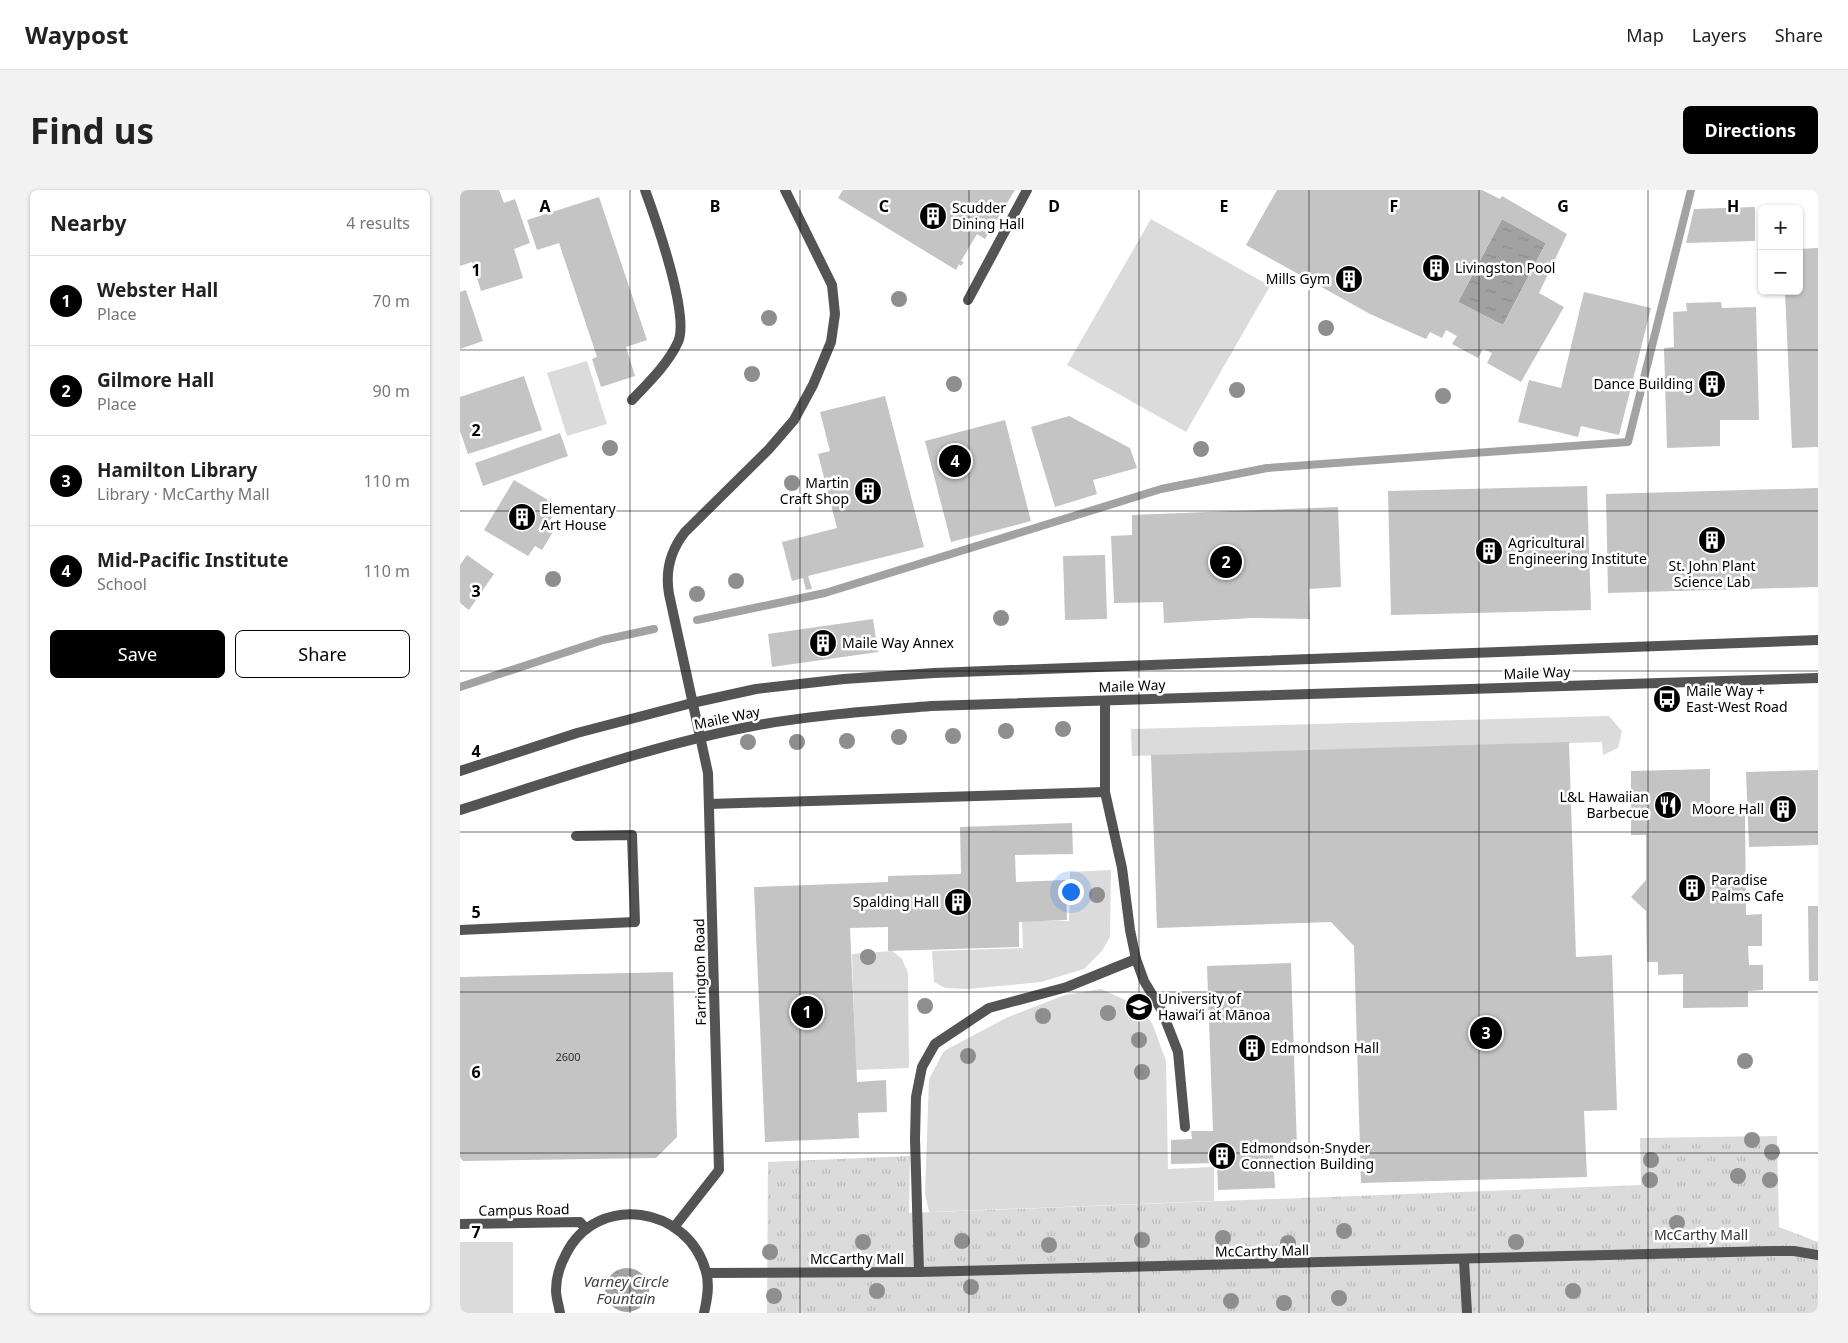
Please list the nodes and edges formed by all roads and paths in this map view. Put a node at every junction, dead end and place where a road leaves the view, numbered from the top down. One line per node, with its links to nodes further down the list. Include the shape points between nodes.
1 (645, 190): 5 (street, via 675,286 682,326 678,342 665,362)
2 (785, 190): 9 (street, Farrington Road, via 832,285 835,328 820,370 794,420 685,532 674,548 668,566 667,585)
3 (1027, 190): 4 (street)
4 (968, 300)
5 (632, 400)
6 (1818, 640): 9 (street, Maile Way, via 934,672 756,689)
7 (1818, 678): 8 (street, Maile Way)
8 (1105, 700): 10 (street, Maile Way, via 931,706 848,713); 12 (street)
9 (692, 703): 10 (street, Farrington Road); 11 (street, Maile Way, via 577,733)
10 (700, 737): 13 (street, Farrington Road, via 708,773); 14 (street, Maile Way)
11 (460, 771)
12 (1105, 792): 13 (street); 17 (street, via 1122,868)
13 (709, 804): 20 (street, Farrington Road, via 719,1170)
14 (460, 810)
15 (576, 836): 16 (street, via 632,835 635,922)
16 (460, 930)
17 (1136, 959): 18 (street, via 1178,1052); 24 (street, via 1067,987 989,1008 935,1044 922,1067 916,1097)
18 (1185, 1128)
19 (460, 1224): 21 (street, Campus Road, via 580,1222)
20 (675, 1226): 21 (street, via 654,1217 630,1214 607,1218); 25 (street, via 700,1255)
21 (586, 1229): 26 (street, via 570,1246 560,1266 556,1290)
22 (1818, 1255): 23 (street, McCarthy Mall, via 1772,1251)
23 (1464, 1260): 24 (street, McCarthy Mall); 28 (street)
24 (919, 1272): 25 (street, McCarthy Mall)
25 (706, 1273): 27 (street, via 708,1296)
26 (560, 1313)
27 (704, 1313)
28 (1467, 1313)

